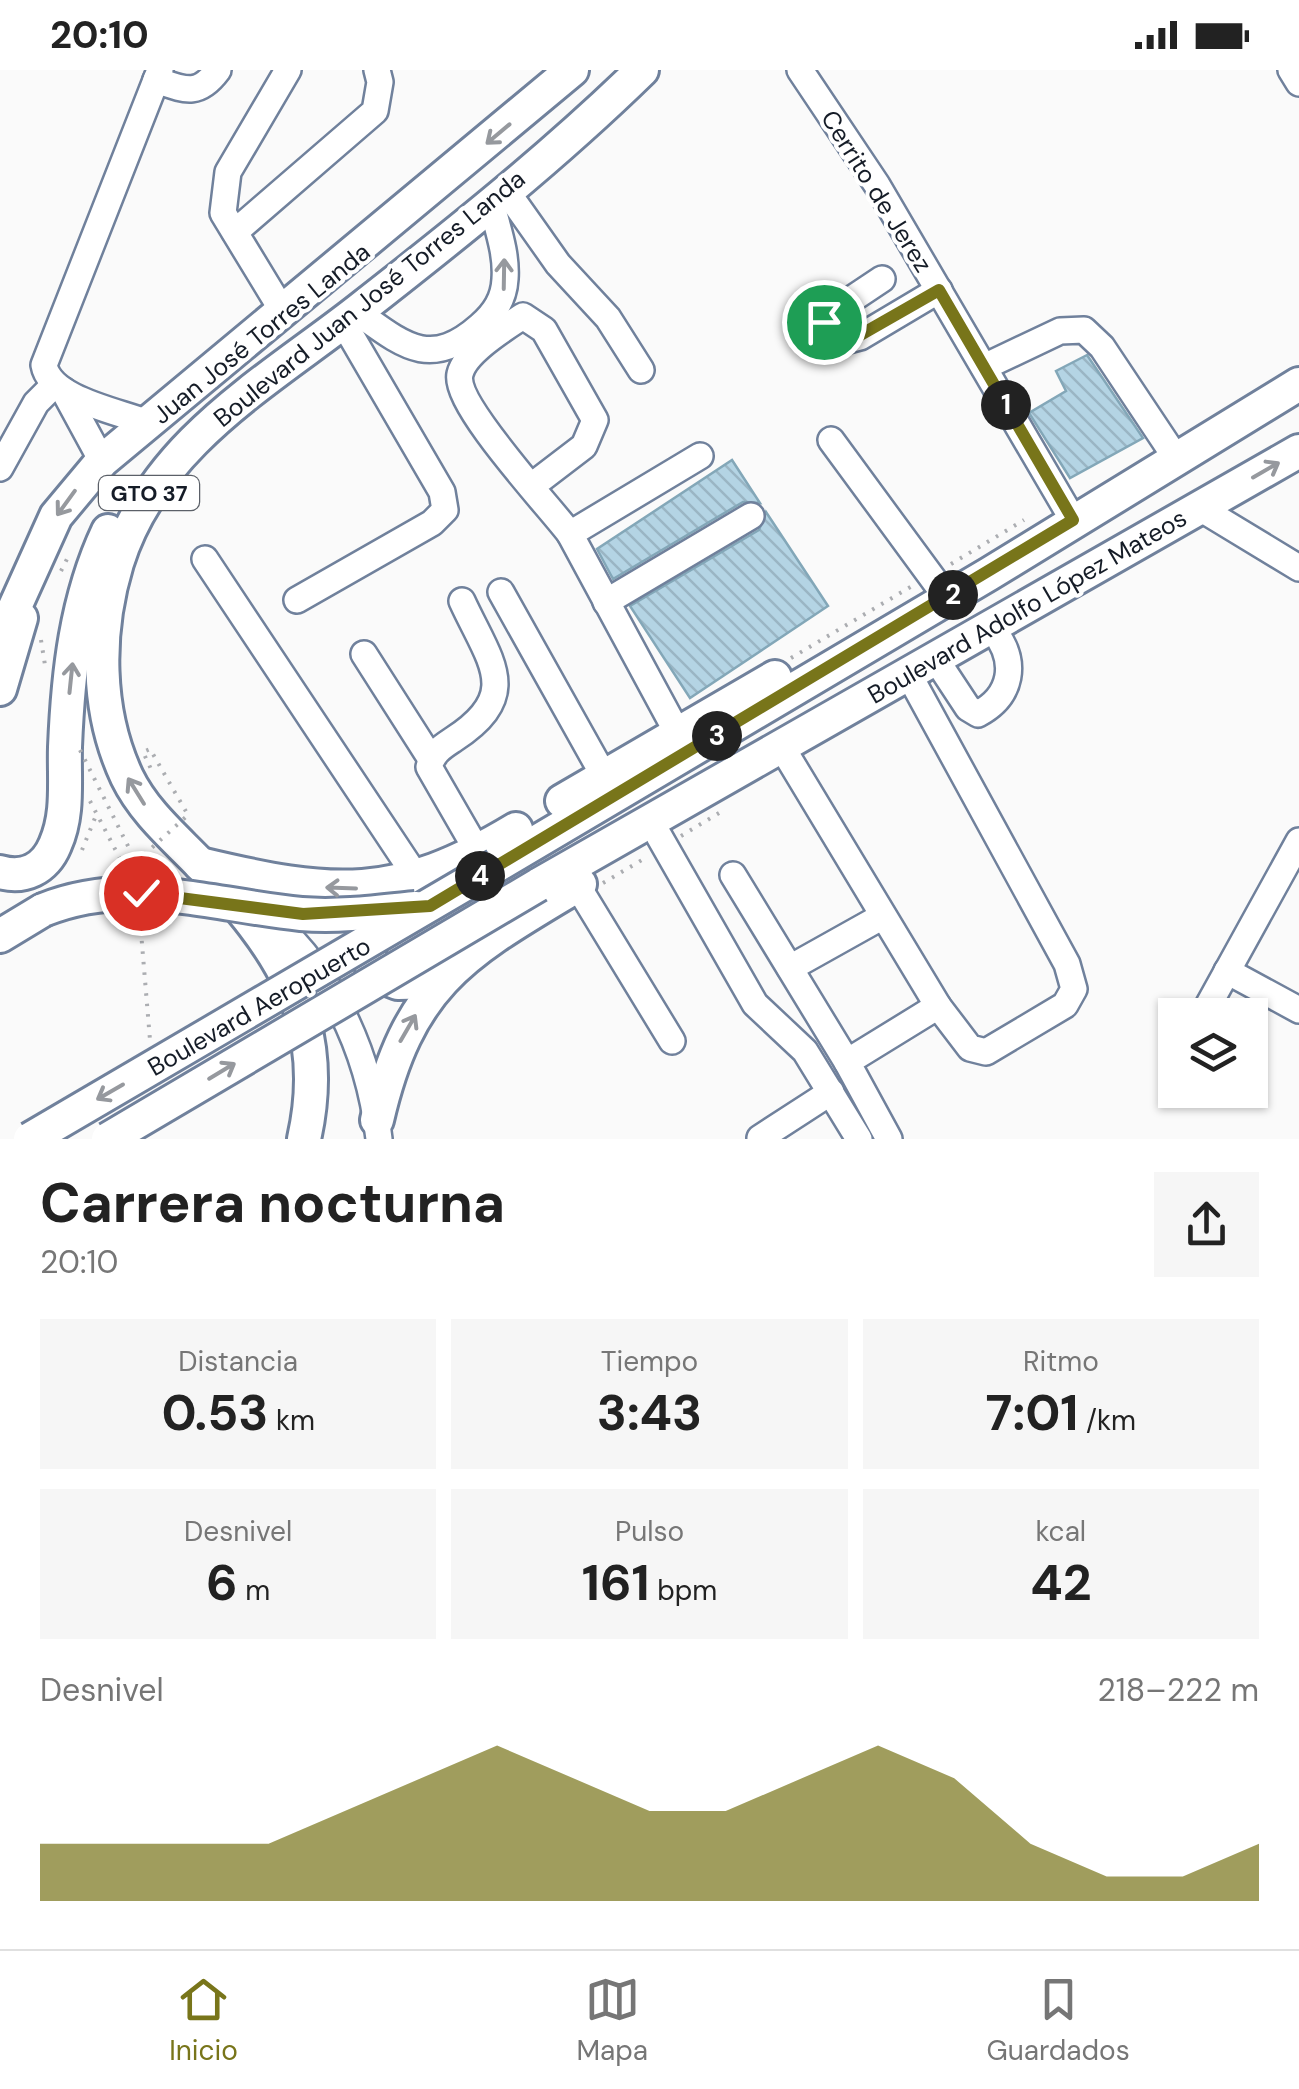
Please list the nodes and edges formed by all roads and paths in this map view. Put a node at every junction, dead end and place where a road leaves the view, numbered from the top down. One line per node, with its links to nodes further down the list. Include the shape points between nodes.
1 (218, 70): 8 (street, via 204,89 191,92)
2 (288, 70): 11 (street, via 228,172 223,212)
3 (377, 70): 11 (street, via 375,111)
4 (572, 70): 14 (main road, Boulevard Juan José Torres Landa / GTO 37, one-way to 14)
5 (642, 70): 10 (main road, Boulevard Juan José Torres Landa / GTO 37)
6 (800, 70): 13 (street, Cerrito de Jerez)
7 (1291, 70): 9 (street)
8 (158, 75): 19 (street, via 48,351 46,375)
9 (1299, 82)
10 (498, 196): 15 (main road, Boulevard Juan José Torres Landa / GTO 37); 15 (street, one-way to 10, via 408,346 445,350 463,340 492,316 503,295); 17 (street, via 608,318)
11 (235, 232): 14 (street)
12 (882, 279): 13 (street, via 825,317 830,340 860,337)
13 (939, 290): 16 (street, Cerrito de Jerez)
14 (282, 310): 21 (main road, Boulevard Juan José Torres Landa / GTO 37)
15 (350, 317): 22 (main road, Boulevard Juan José Torres Landa / GTO 37); 41 (street, via 442,492 444,510)
16 (984, 367): 26 (street, via 1060,331 1084,330 1102,346); 32 (street, Cerrito de Jerez)
17 (641, 370)
18 (1299, 384): 26 (main road, Boulevard Adolfo López Mateos)
19 (59, 388): 21 (street); 27 (street); 28 (street, via 36,404)
20 (1299, 400): 53 (street)
21 (145, 422): 27 (main road, Boulevard Juan José Torres Landa / GTO 37)
22 (211, 424): 62 (main road, Boulevard Juan José Torres Landa / GTO 37, one-way to 22, via 151,814 128,778 110,732 102,642 118,561 134,521 167,470); 64 (main road, one-way to 22, via 28,874 44,863 62,823 76,627 104,541 141,484)
23 (832, 440): 39 (street)
24 (1299, 451): 30 (main road, Boulevard Adolfo López Mateos, one-way to 24)
25 (700, 456): 33 (street)
26 (1176, 458): 32 (main road, Boulevard Adolfo López Mateos)
27 (102, 461): 38 (main road, Boulevard Juan José Torres Landa / GTO 37, one-way to 38, via 56,516)
28 (0, 468)
29 (532, 485): 29 (street, via 459,385 470,358 523,316 544,330 595,420 584,446); 33 (street)
30 (1200, 508): 36 (street); 44 (main road, Boulevard Adolfo López Mateos)
31 (750, 516): 43 (street)
32 (1073, 520): 37 (main road, Boulevard Adolfo López Mateos)
33 (570, 534): 43 (street)
34 (72, 548): 38 (path)
35 (205, 559): 68 (street)
36 (1299, 568)
37 (989, 574): 39 (main road); 53 (main road, Boulevard Adolfo López Mateos)
38 (42, 576): 47 (main road, Boulevard Juan José Torres Landa / GTO 37); 51 (main road)
39 (939, 587): 52 (main road)
40 (502, 592): 58 (street)
41 (297, 600)
42 (462, 601): 55 (street, via 498,689 483,719)
43 (606, 602): 52 (street)
44 (1023, 606): 45 (main road); 53 (main road, Boulevard Adolfo López Mateos)
45 (994, 631): 50 (main road); 50 (street, via 1004,643 1009,680 999,703 978,714)
46 (40, 634): 49 (path)
47 (0, 640)
48 (364, 654): 55 (street)
49 (44, 665)
50 (927, 675): 56 (main road); 76 (street, via 1074,978 1065,1005 986,1052 970,1048)
51 (0, 689)
52 (677, 732): 58 (main road)
53 (753, 738): 63 (street); 68 (main road, Boulevard Aeropuerto, bridge); 85 (main road, Boulevard Aeropuerto, one-way to 53, bridge, via 538,884)
54 (80, 750): 57 (path, bridge, via 136,862 188,815 150,749 143,752)
55 (431, 758): 63 (street, via 432,774)
56 (788, 758): 60 (main road); 69 (street)
57 (151, 769)
58 (604, 776): 63 (main road)
59 (88, 799): 66 (path)
60 (659, 836): 67 (main road); 81 (street, via 755,1004 806,1051)
61 (1299, 841): 73 (street)
62 (200, 864): 68 (main road, one-way to 62, via 273,882); 82 (street, via 270,918 312,965 352,1030); 86 (main road, Boulevard Juan José Torres Landa / GTO 37, via 256,924 298,1001 312,1062)
63 (491, 867): 68 (main road); 74 (main road, via 436,886 390,914 369,946 368,961 387,982)
64 (0, 872)
65 (734, 875): 72 (street)
66 (130, 884)
67 (577, 886): 74 (main road, via 475,948); 78 (street)
68 (423, 892): 71 (main road, bridge, via 303,914 106,892 43,910); 84 (main road, Boulevard Aeropuerto, one-way to 84, bridge)
69 (883, 916): 72 (street); 76 (street)
70 (140, 920): 79 (path)
71 (0, 936)
72 (790, 968): 80 (street)
73 (1227, 972): 75 (street); 77 (street)
74 (438, 982): 82 (main road, one-way to 74, via 400,1043)
75 (1212, 998)
76 (938, 1006): 80 (street)
77 (1299, 1010)
78 (672, 1041)
79 (152, 1053)
80 (846, 1062): 88 (street)
81 (831, 1092): 83 (street); 87 (street)
82 (378, 1129)
83 (760, 1138)
84 (30, 1139)
85 (108, 1139)
86 (304, 1139)
87 (859, 1139)
88 (889, 1139)

